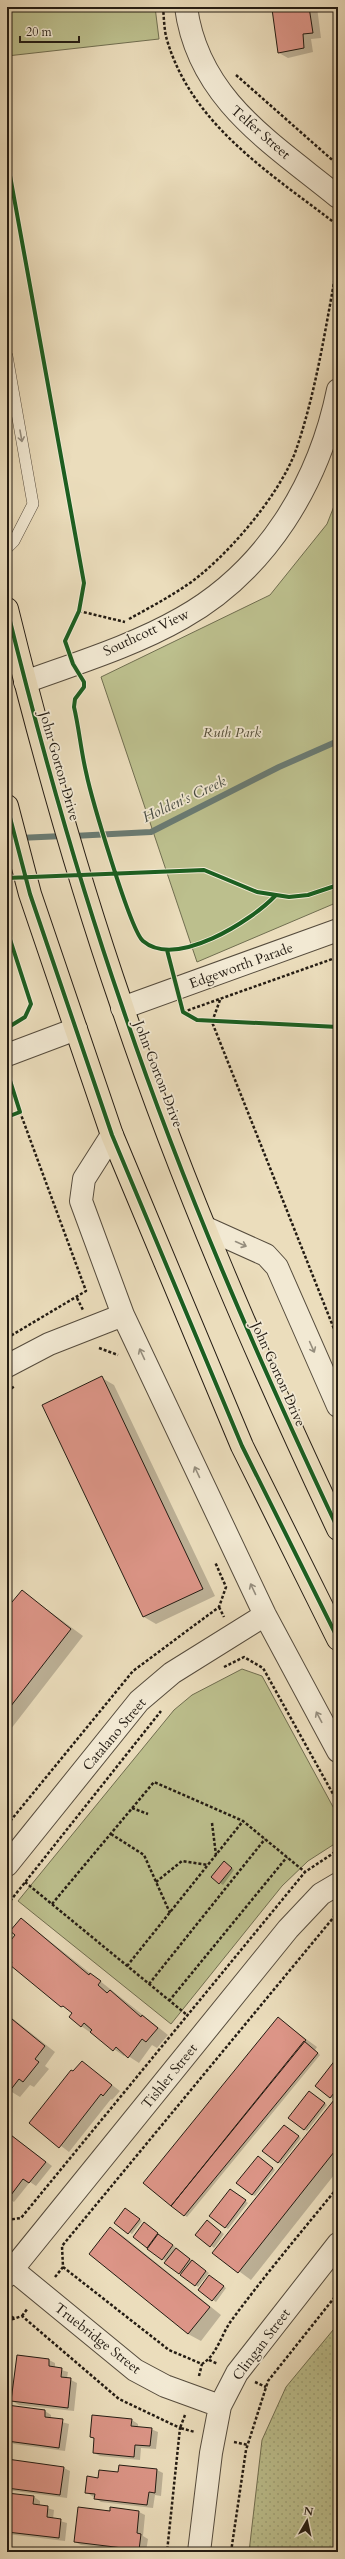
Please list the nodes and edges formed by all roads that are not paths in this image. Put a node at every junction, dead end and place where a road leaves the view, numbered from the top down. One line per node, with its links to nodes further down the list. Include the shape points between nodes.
1 (186, 7): 2 (street, Telfer Street, via 197,51 205,70 228,103)
2 (338, 197)
3 (7, 356): 5 (lane, one-way to 5, via 33,504 14,541)
4 (338, 390): 7 (street, Southcott View, via 326,439 308,483 281,529 246,569 183,618 135,641)
5 (7, 548)
6 (7, 609): 7 (main road, John Gorton Drive)
7 (25, 682): 10 (main road, John Gorton Drive, via 84,892)
8 (7, 806): 11 (main road, via 30,894)
9 (338, 930): 10 (street, Edgeworth Parade)
10 (122, 1008): 14 (main road, John Gorton Drive)
11 (76, 1029): 12 (street); 13 (main road)
12 (7, 1055)
13 (112, 1135): 15 (street, via 84,1179 81,1201); 20 (main road, via 242,1446)
14 (206, 1228): 17 (street, one-way to 17, via 266,1254 277,1266); 18 (main road, John Gorton Drive, via 282,1409)
15 (123, 1315): 16 (street, via 49,1344); 19 (street, one-way to 15)
16 (7, 1366)
17 (338, 1406)
18 (338, 1529)
19 (265, 1615): 21 (street, one-way to 19); 22 (street, Catalano Street, via 172,1673 139,1701)
20 (338, 1639)
21 (338, 1751)
22 (7, 1864)
23 (338, 1884): 25 (street, Tishler Street, via 321,1894 288,1929)
24 (338, 2244): 26 (street, Clingan Street, via 237,2373)
25 (9, 2270): 26 (street, Truebridge Street, via 135,2370 165,2386)
26 (220, 2406): 27 (street, Clingan Street, via 211,2454)
27 (199, 2552)

